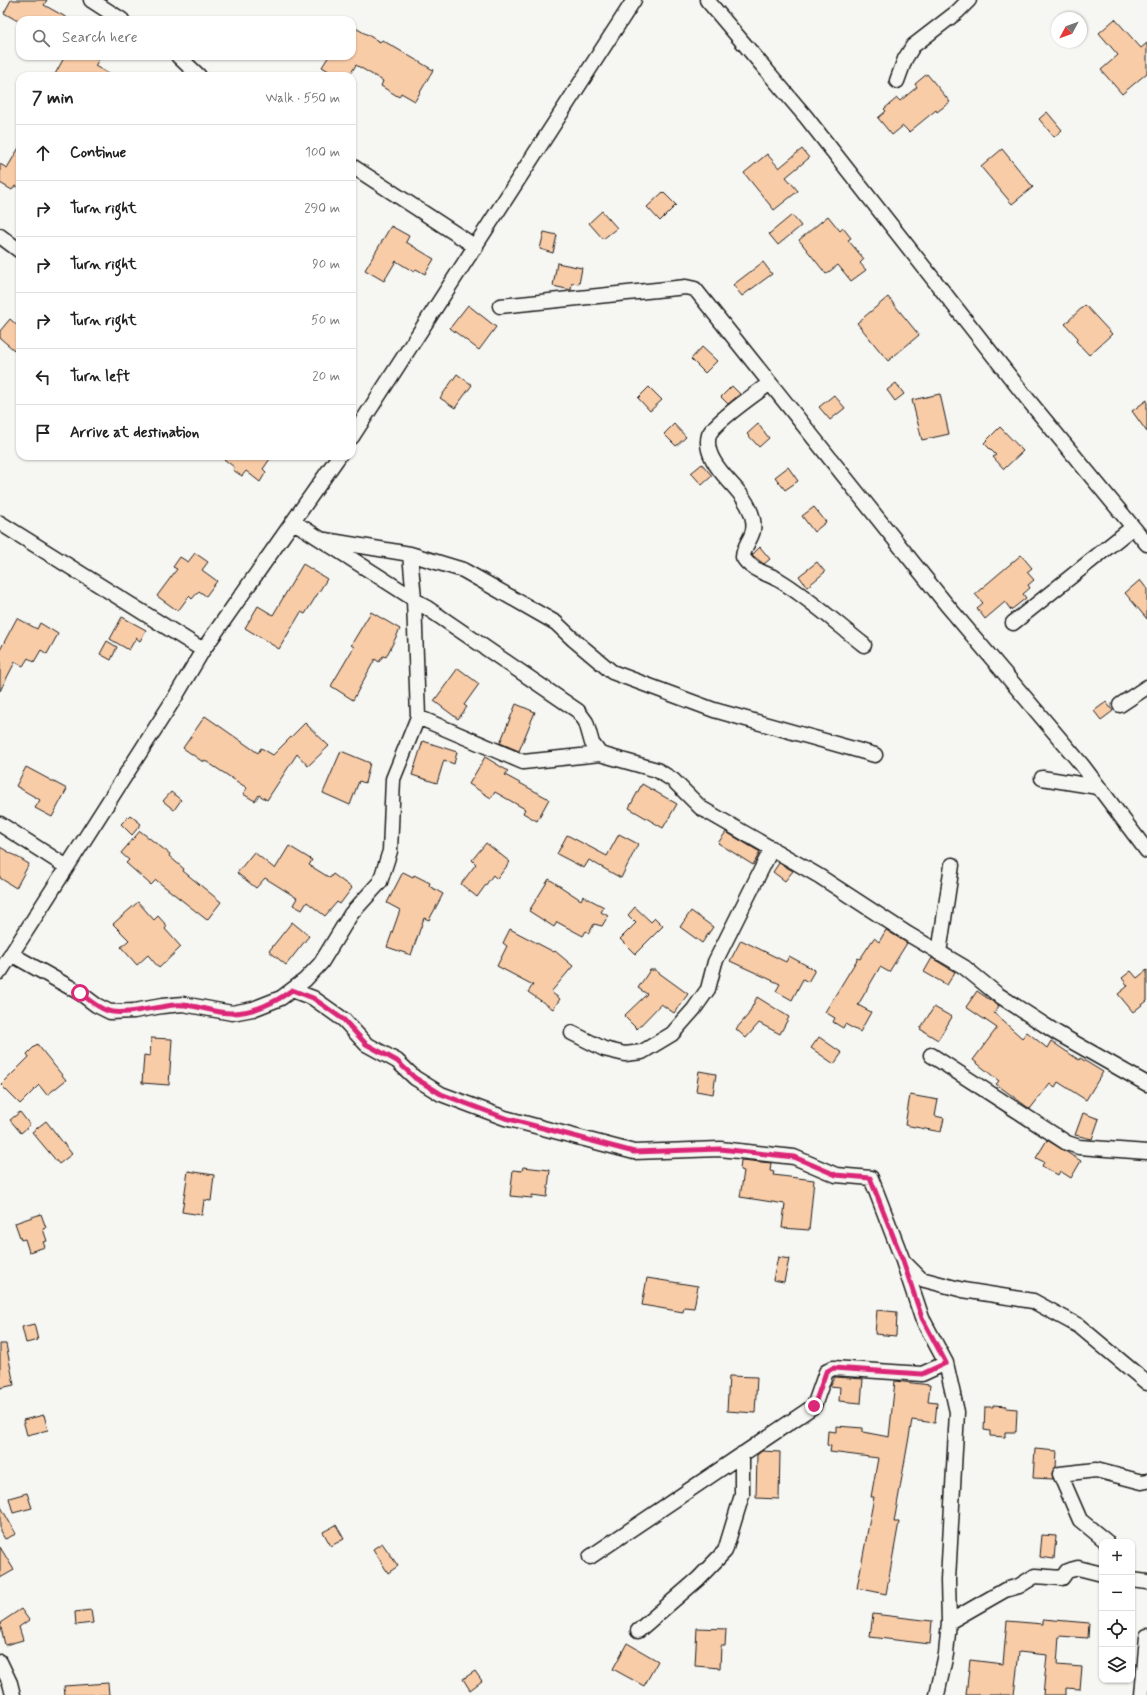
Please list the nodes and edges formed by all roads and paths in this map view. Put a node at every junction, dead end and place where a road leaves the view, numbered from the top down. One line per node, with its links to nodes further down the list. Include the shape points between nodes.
1 (91, 0): 5 (street)
2 (634, 0): 11 (street)
3 (707, 0): 19 (street, via 806,117 1014,383)
4 (969, 0): 8 (street, via 913,46 905,58)
5 (116, 16)
6 (182, 60): 7 (street)
7 (195, 72)
8 (897, 81)
9 (356, 169): 11 (street)
10 (0, 236): 12 (street)
11 (476, 247): 15 (street)
12 (16, 248)
13 (500, 306): 14 (street, via 686,287 695,289)
14 (770, 383): 25 (street, via 718,423 709,434 709,449 714,462 742,496 752,519 754,530 743,557 753,568 794,590); 33 (street, via 946,604)
15 (356, 431)
16 (336, 460): 17 (street)
17 (294, 522): 20 (street); 26 (street)
18 (0, 523): 26 (street)
19 (1133, 527): 21 (street); 24 (street)
20 (321, 539): 22 (street); 23 (street)
21 (1147, 544)
22 (410, 554): 23 (street); 31 (street, via 463,570 519,601 556,623 612,672 714,710)
23 (414, 599): 29 (street); 30 (street, via 578,711 586,722 592,743)
24 (1013, 623)
25 (864, 646)
26 (203, 650): 38 (street)
27 (1147, 688): 28 (street)
28 (1120, 705)
29 (418, 717): 30 (street, via 523,762); 42 (street, via 393,779 390,851 380,882 351,914 321,963)
30 (600, 754): 35 (street, via 657,770 673,780 702,808)
31 (875, 755)
32 (1042, 778): 33 (street)
33 (1098, 786): 36 (street)
34 (0, 824): 38 (street)
35 (772, 848): 39 (street); 43 (street, via 715,962 708,989 672,1034 642,1052 625,1054 604,1049)
36 (1147, 851)
37 (952, 865): 39 (street)
38 (67, 867): 40 (street)
39 (939, 952): 45 (street, via 1057,1033)
40 (11, 954): 41 (street); 42 (street, via 110,1012 183,1004 232,1013 267,1004)
41 (0, 972)
42 (292, 990): 47 (street, via 313,998 344,1020 366,1044 397,1061 415,1078 441,1094 505,1118 634,1152 720,1149 787,1156 836,1175 870,1178)
43 (572, 1033)
44 (931, 1055): 46 (street, via 1067,1143 1079,1147)
45 (1147, 1084)
46 (1147, 1152)
47 (903, 1261): 48 (street, via 922,1318); 49 (street, via 921,1279 963,1290 1033,1301 1079,1326)
48 (946, 1363): 50 (street, via 922,1374 833,1368 826,1372 814,1406); 55 (street, via 957,1412 948,1580)
49 (1147, 1383)
50 (742, 1454): 53 (street); 56 (street, via 742,1495 725,1551 698,1579)
51 (1147, 1481): 52 (street, via 1142,1482 1096,1470 1060,1474 1080,1520)
52 (1103, 1539)
53 (590, 1557)
54 (1099, 1573): 55 (street, via 1078,1568 1066,1571 1062,1578 1035,1576)
55 (949, 1622): 60 (street, via 946,1654)
56 (638, 1631)
57 (1147, 1636): 61 (street)
58 (0, 1662): 59 (street)
59 (13, 1695)
60 (937, 1695)
61 (1142, 1695)

